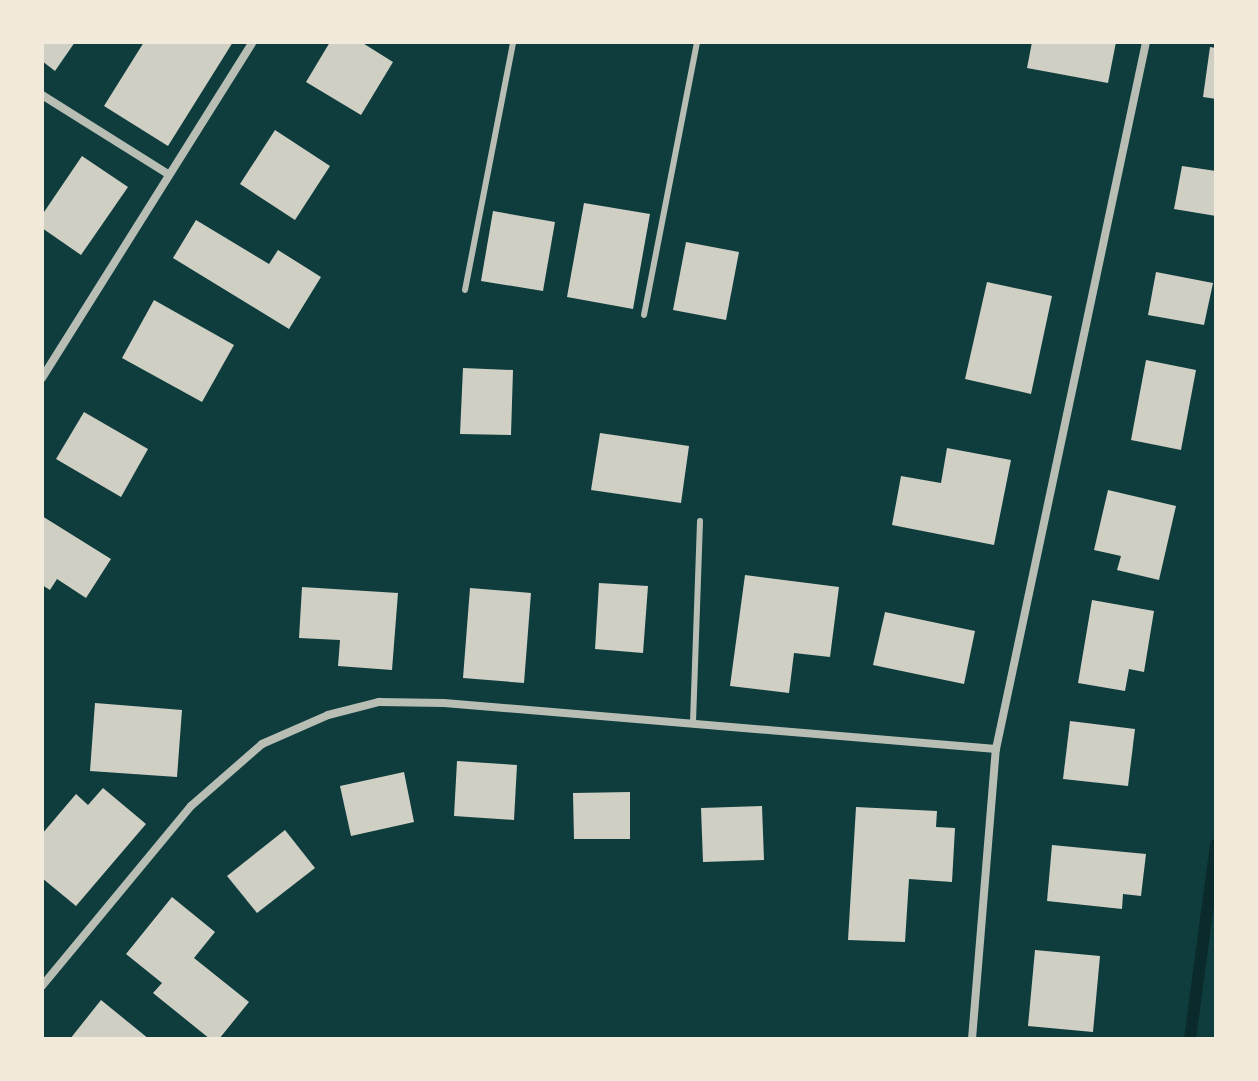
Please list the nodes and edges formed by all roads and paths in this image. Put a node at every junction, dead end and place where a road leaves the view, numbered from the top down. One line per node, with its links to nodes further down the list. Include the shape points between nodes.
1 (253, 42): 6 (street)
2 (513, 42): 7 (lane)
3 (697, 42): 8 (lane)
4 (1146, 42): 12 (street)
5 (42, 95): 6 (street)
6 (168, 174): 9 (street)
7 (465, 290)
8 (644, 315)
9 (42, 378)
10 (700, 521): 11 (lane)
11 (693, 722): 12 (street); 13 (street, via 444,703 379,702 328,715 262,744 191,806)
12 (996, 749): 14 (street)
13 (42, 986)
14 (972, 1039)

